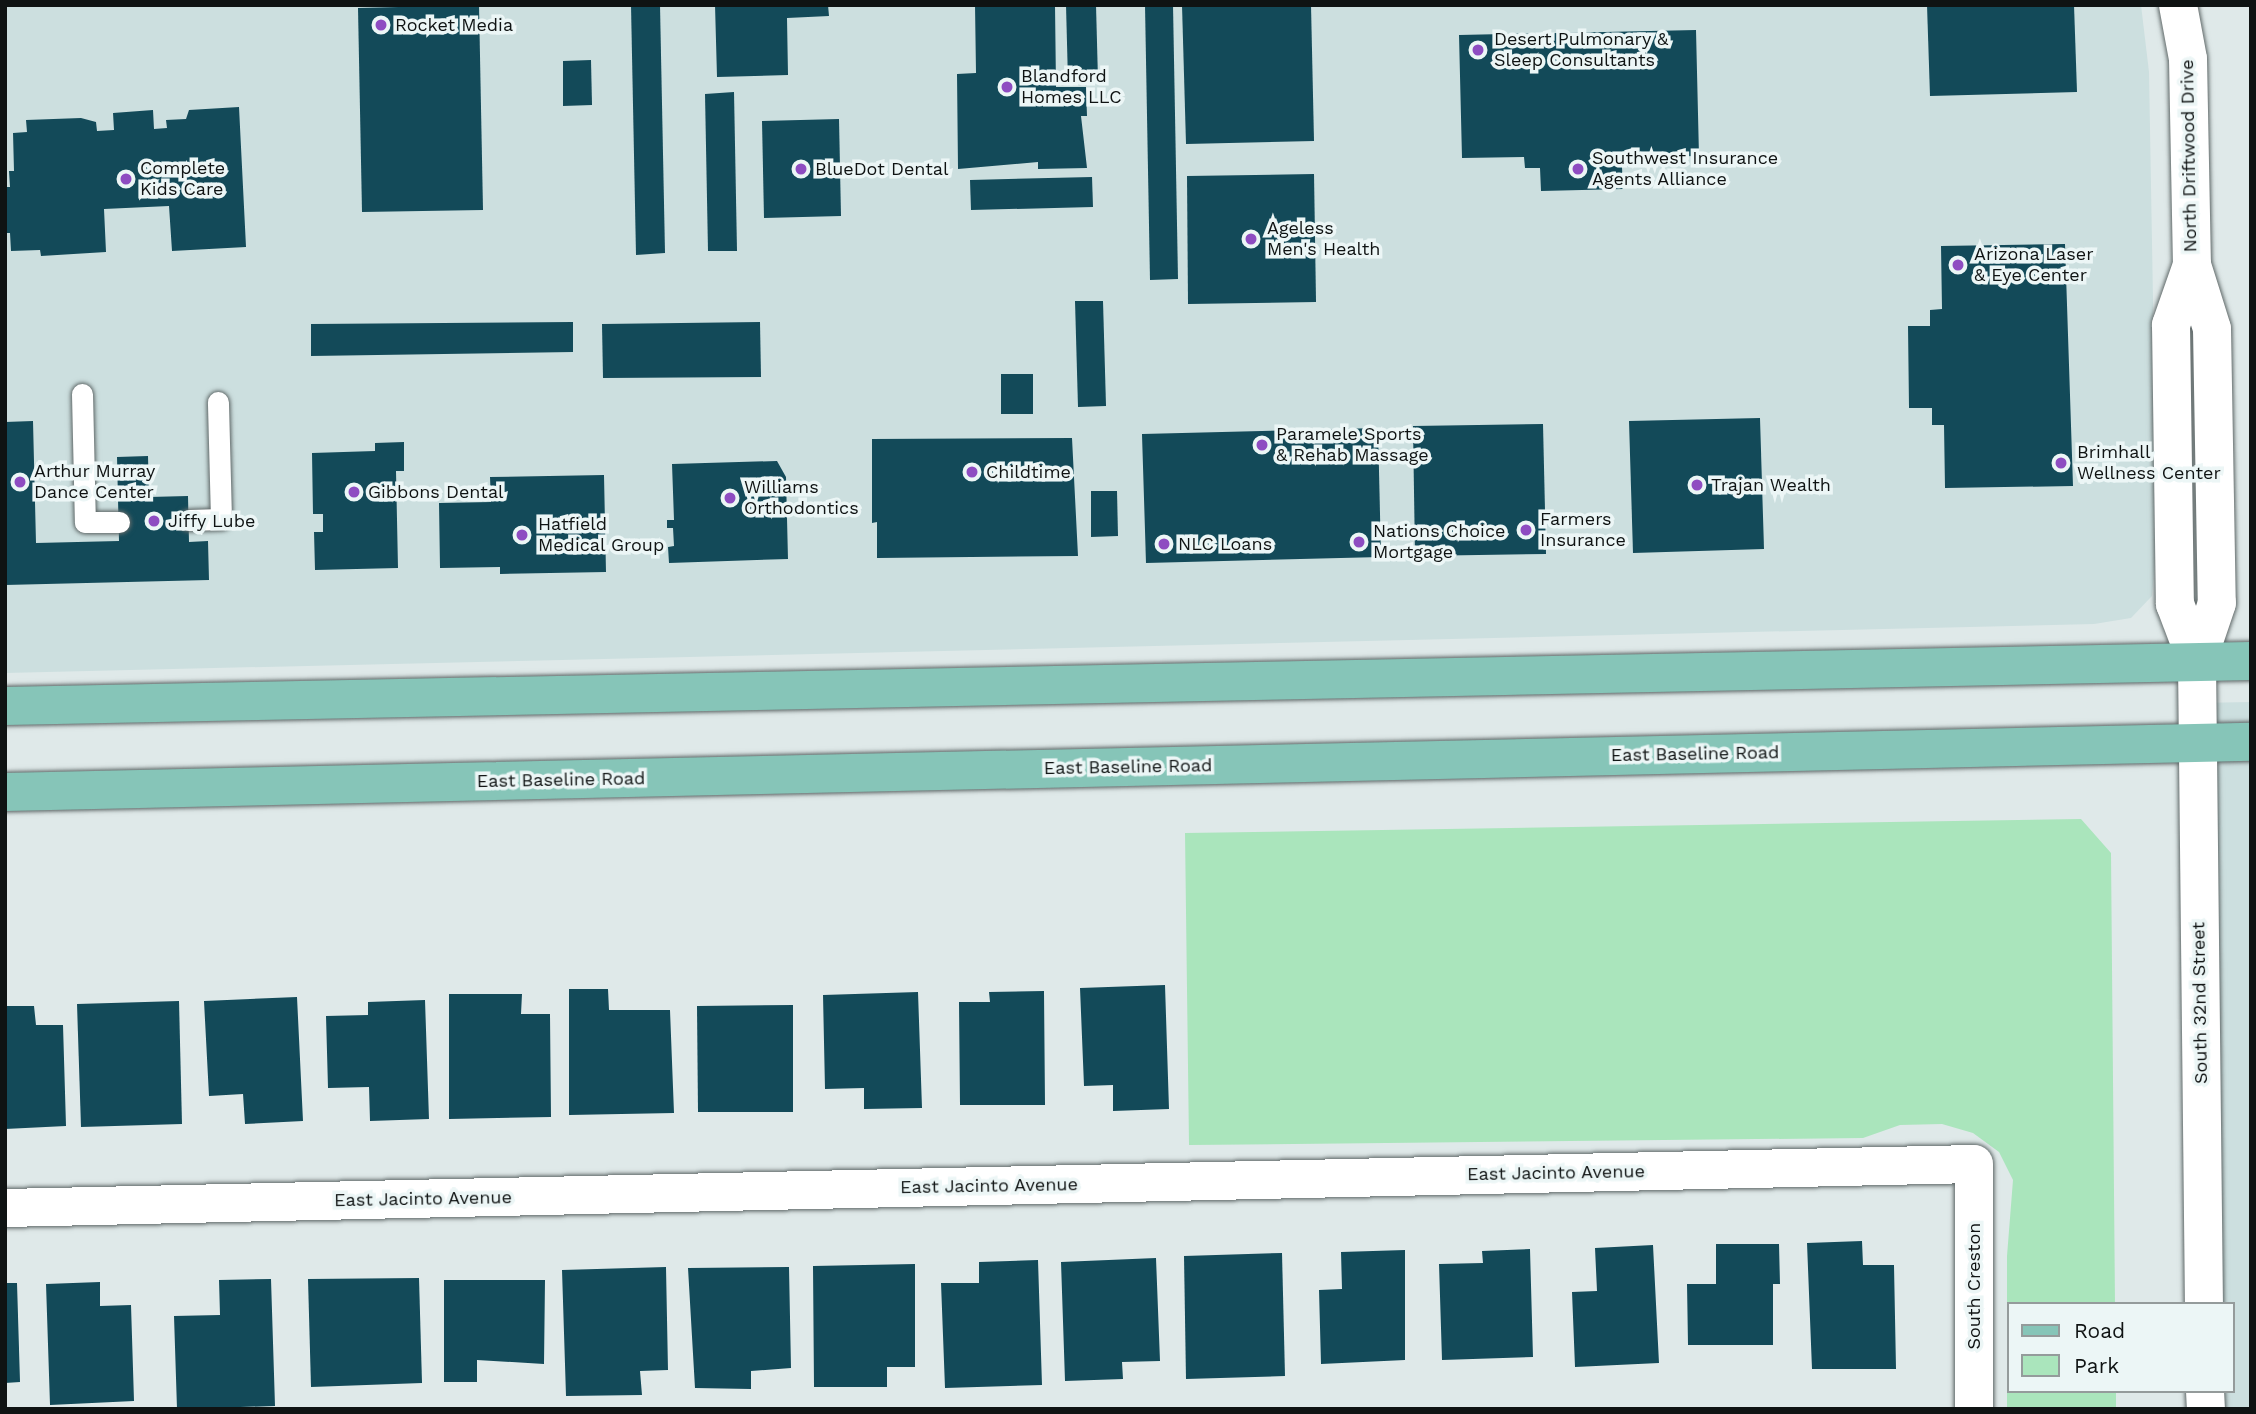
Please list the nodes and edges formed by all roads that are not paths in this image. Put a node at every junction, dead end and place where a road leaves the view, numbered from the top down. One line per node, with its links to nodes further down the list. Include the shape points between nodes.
1 (2178, 5): 7 (street, North Driftwood Drive, via 2189,59 2192,265 2171,325 2175,604)
2 (82, 394): 5 (lane, via 85,522)
3 (218, 402): 4 (lane, via 221,519)
4 (189, 520)
5 (119, 522)
6 (2251, 661): 7 (main road)
7 (2197, 662): 8 (street, North Driftwood Drive); 9 (main road)
8 (2197, 703): 11 (street, South 32nd Street)
9 (5, 706)
10 (2251, 742): 11 (main road, East Baseline Road)
11 (2197, 743): 12 (main road, East Baseline Road); 15 (street, South 32nd Street)
12 (5, 792)
13 (1973, 1164): 14 (street, East Jacinto Avenue); 16 (street, South Creston)
14 (5, 1208)
15 (2204, 1302)
16 (1974, 1409)

